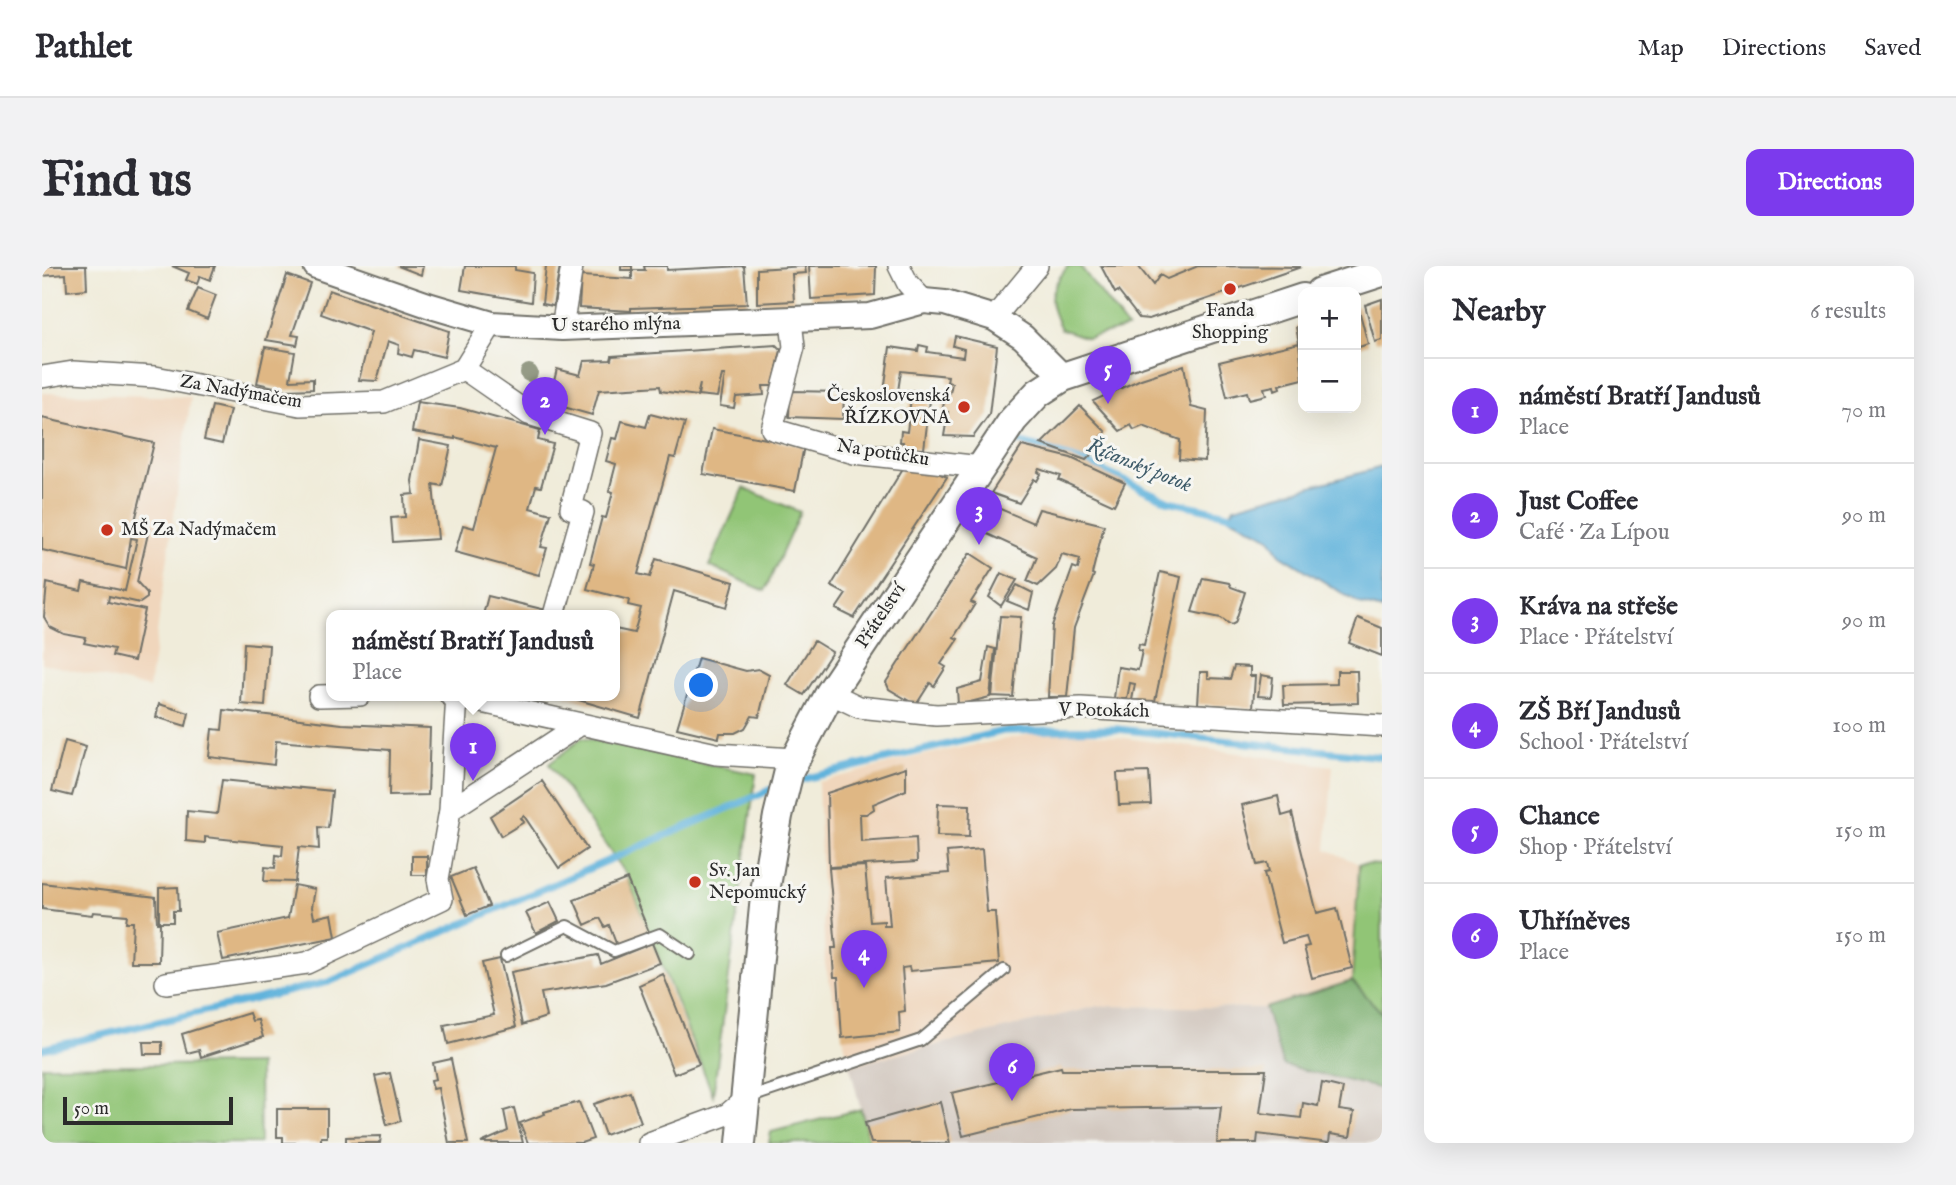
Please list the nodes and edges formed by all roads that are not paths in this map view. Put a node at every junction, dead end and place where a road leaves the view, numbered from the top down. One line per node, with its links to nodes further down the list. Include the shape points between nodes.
1 (316, 266): 11 (street, U starého mlýna)
2 (572, 266): 12 (street)
3 (899, 266): 8 (street, via 908,285)
4 (1037, 266): 9 (street)
5 (1382, 272): 6 (main road)
6 (1336, 287)
7 (1298, 300): 15 (main road, Přátelství)
8 (924, 301): 9 (street); 10 (street, U starého mlýna, via 870,316)
9 (994, 317): 15 (street, via 1023,337)
10 (791, 321): 12 (street, U starého mlýna); 16 (street, Na potůčku, via 794,347 772,429 854,453)
11 (492, 324): 12 (street, U starého mlýna); 13 (street)
12 (562, 328)
13 (464, 369): 14 (street, Za Nadýmačem, via 384,402 300,405 155,377 73,372); 17 (street, via 528,414 590,433 571,508 583,512)
14 (42, 377)
15 (1063, 377): 16 (main road, Přátelství, via 1025,405)
16 (981, 467): 18 (main road, Přátelství)
17 (555, 610)
18 (830, 693): 24 (street, V Potokách, via 859,708 936,715 1082,708); 25 (main road, Přátelství)
19 (319, 696): 20 (street)
20 (326, 696)
21 (457, 701): 26 (street)
22 (480, 701): 23 (street)
23 (578, 726): 25 (street); 26 (street)
24 (1382, 726)
25 (792, 765): 31 (main road, Přátelství, via 766,886)
26 (450, 810): 30 (street, via 438,879 442,898 307,963)
27 (690, 954): 28 (lane, via 660,934 614,951 567,926)
28 (506, 956)
29 (1004, 970): 31 (lane, via 921,1040)
30 (166, 983)
31 (743, 1101): 32 (street, via 728,1114); 33 (main road, Přátelství)
32 (649, 1143)
33 (741, 1143)

